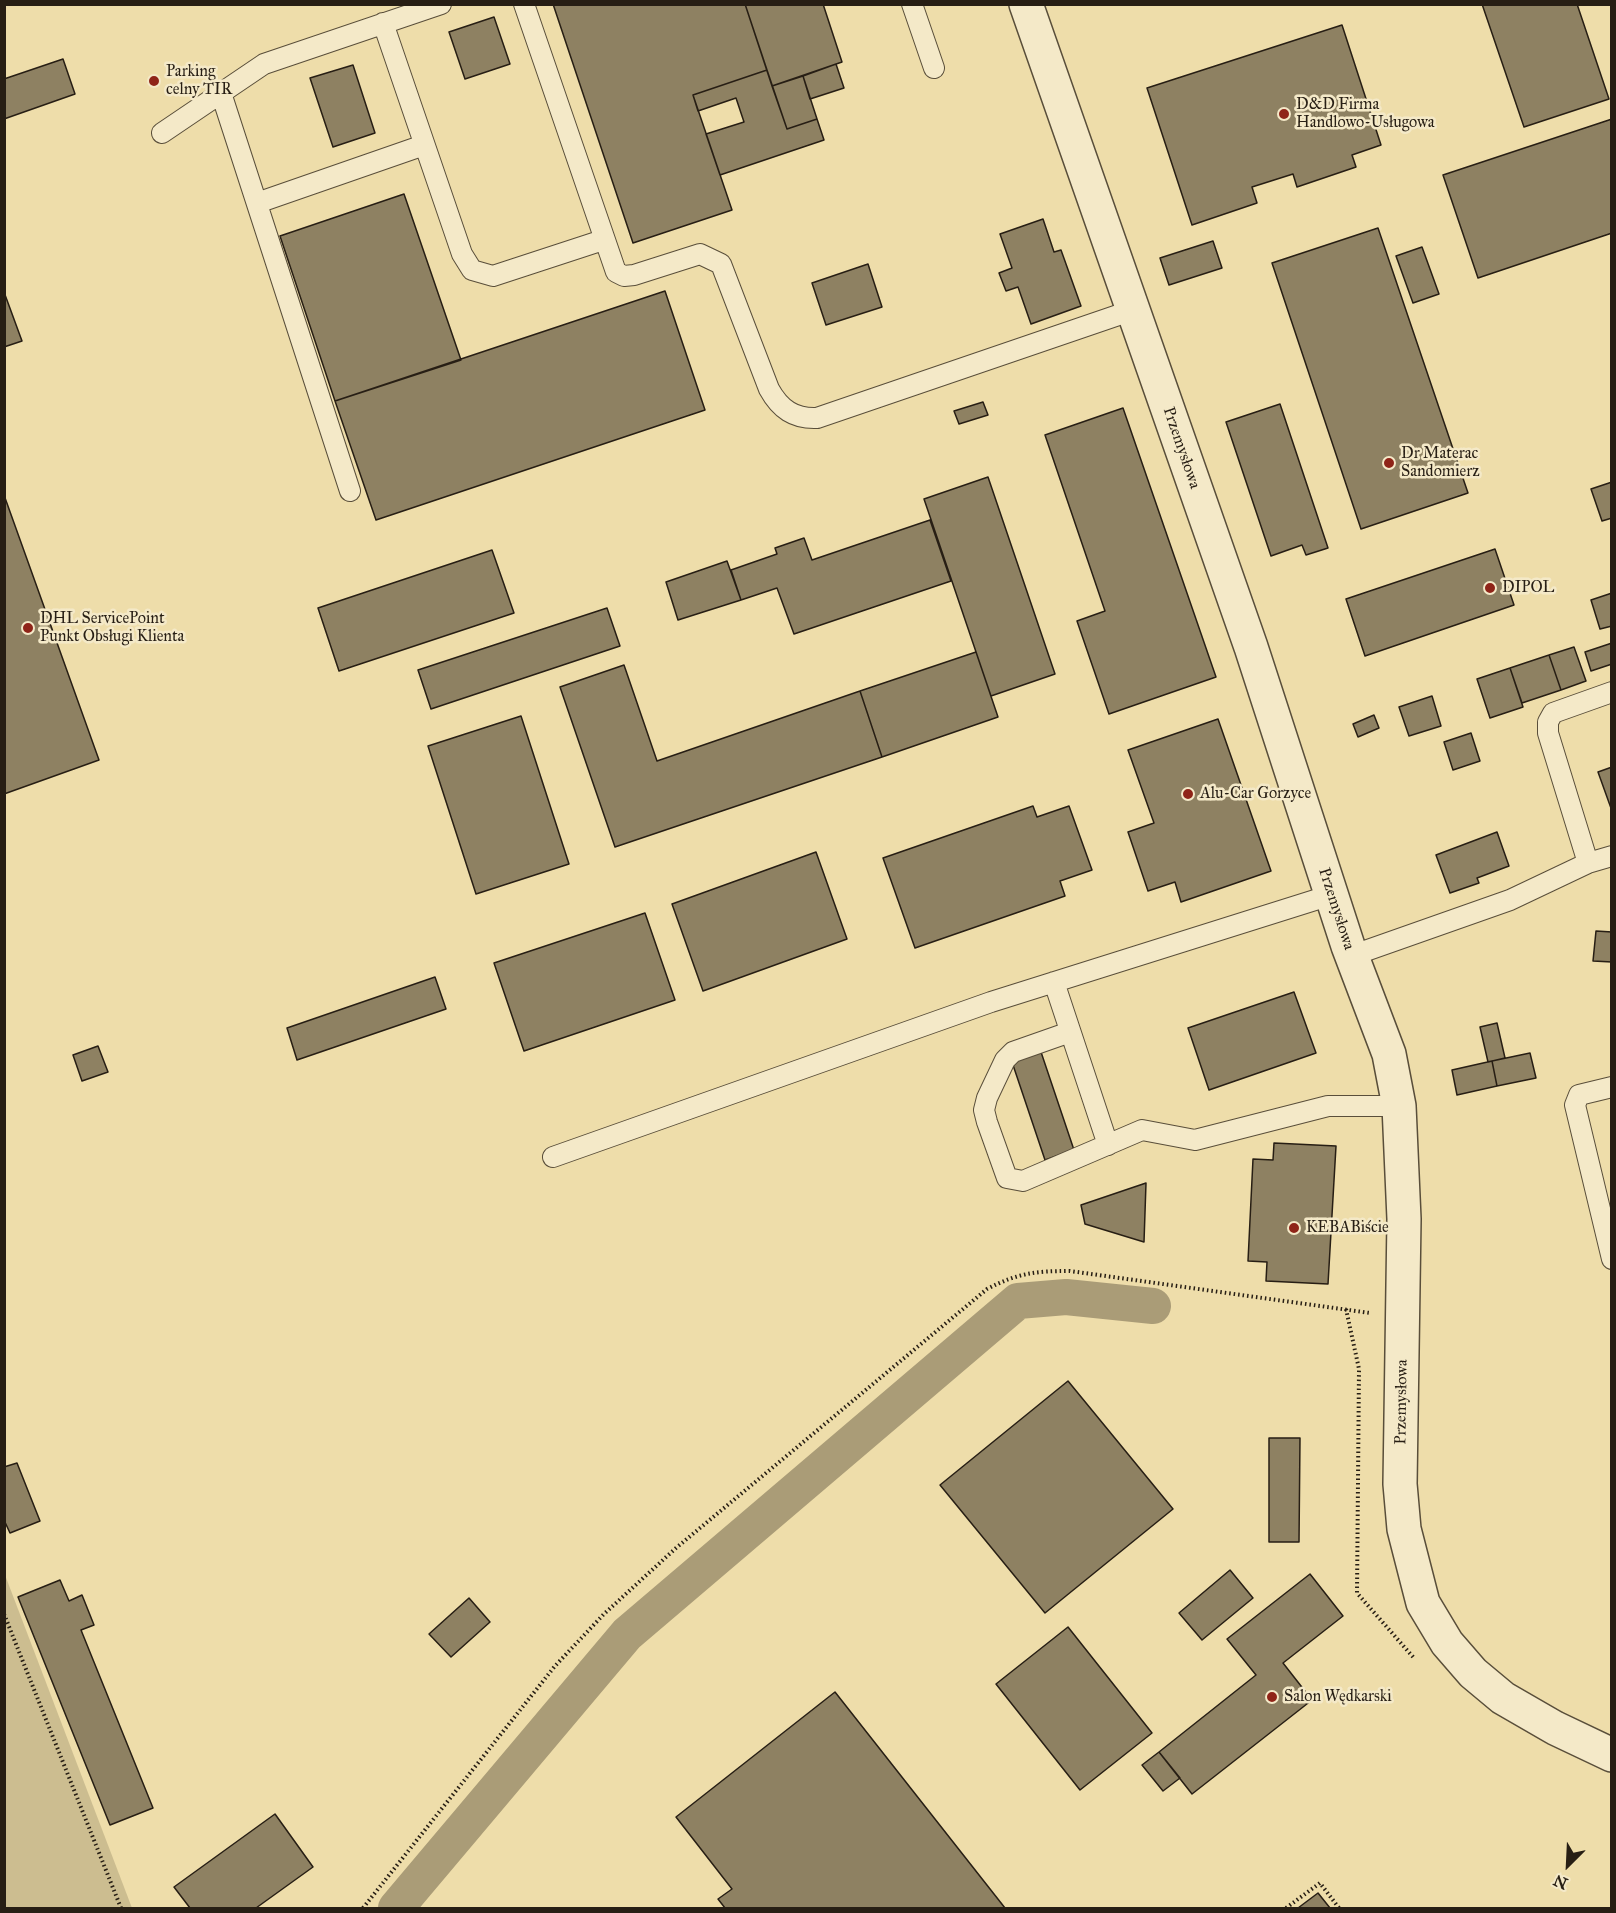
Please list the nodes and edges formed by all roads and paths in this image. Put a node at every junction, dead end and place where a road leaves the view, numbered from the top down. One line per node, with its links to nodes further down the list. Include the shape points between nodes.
1 (441, 4): 5 (lane)
2 (524, 4): 11 (lane)
3 (912, 4): 6 (lane)
4 (1026, 4): 12 (street, Przemysłowa)
5 (383, 23): 7 (lane, via 264,63); 9 (lane)
6 (934, 68)
7 (221, 93): 8 (lane); 10 (lane)
8 (162, 133)
9 (424, 145): 10 (lane); 11 (lane, via 462,254 472,270 493,276)
10 (257, 203): 13 (lane)
11 (603, 240): 12 (lane, via 616,272 624,276 700,254 721,264 769,389 777,403 801,418 817,418)
12 (1133, 310): 17 (street, Przemysłowa, via 1251,647)
13 (350, 491)
14 (1611, 692): 16 (lane, via 1553,713 1548,722)
15 (1611, 856): 16 (lane)
16 (1587, 863): 18 (lane, via 1510,900)
17 (1330, 895): 18 (street, Przemysłowa); 19 (lane)
18 (1351, 956): 22 (street, Przemysłowa, via 1389,1054)
19 (1053, 982): 20 (lane); 24 (lane)
20 (1070, 1032): 23 (lane); 23 (lane, via 1013,1052 1005,1060 987,1098 987,1122 1007,1178 1015,1181)
21 (1611, 1087): 25 (lane, via 1579,1095 1575,1105)
22 (1399, 1106): 23 (lane, via 1328,1106 1195,1140 1142,1130); 26 (street, Przemysłowa)
23 (1108, 1145)
24 (553, 1158)
25 (1611, 1259)
26 (1403, 1317): 28 (street, Przemysłowa, via 1400,1484 1404,1528 1423,1603 1447,1643 1473,1673 1503,1698); 30 (path, via 1070,1271 1033,1271 987,1289 685,1540 604,1614 555,1666)
27 (4, 1614): 29 (path)
28 (1611, 1755)
29 (121, 1908)
30 (363, 1908)
31 (1286, 1908): 32 (path, via 1320,1883)
32 (1339, 1908)

